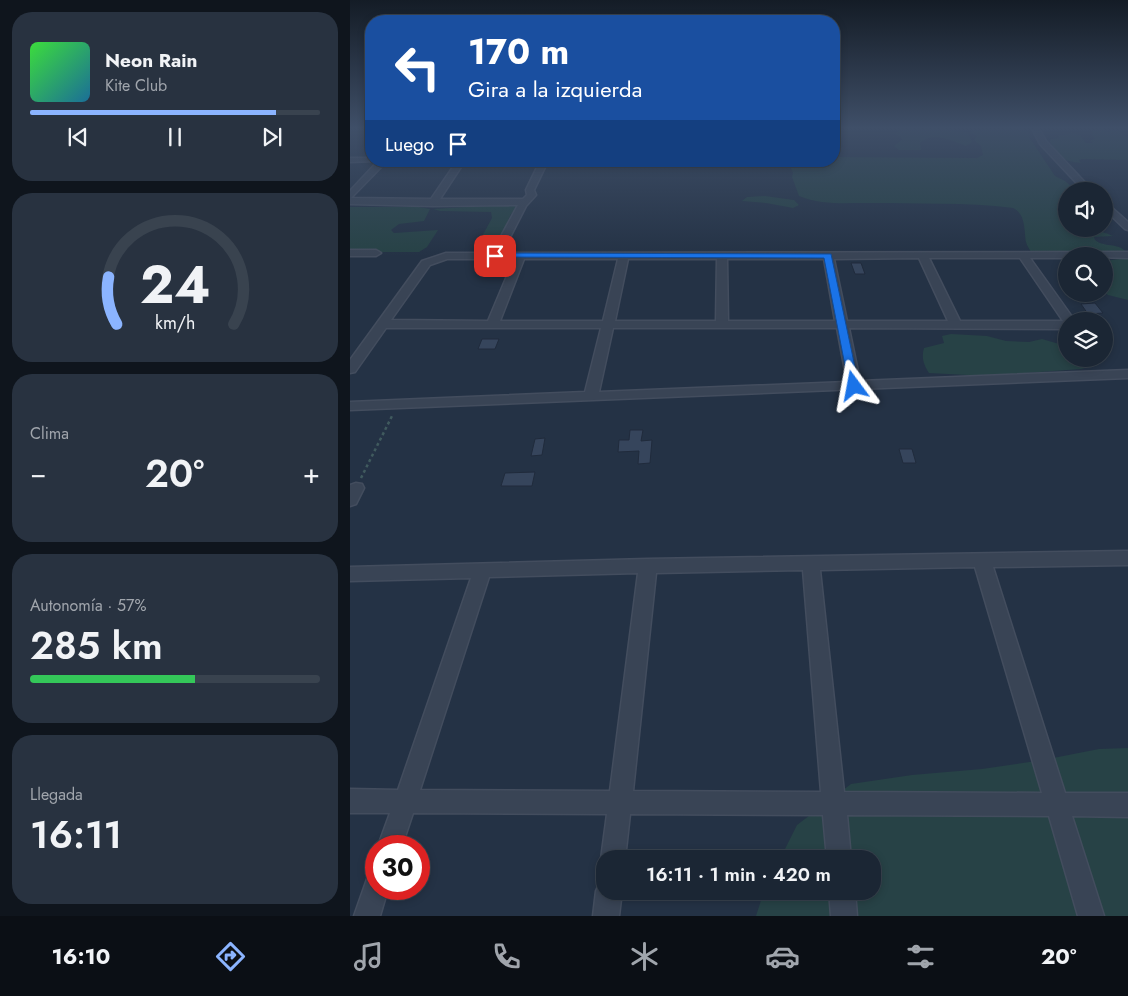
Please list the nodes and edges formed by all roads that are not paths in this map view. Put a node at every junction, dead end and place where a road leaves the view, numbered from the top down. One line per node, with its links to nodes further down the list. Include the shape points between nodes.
1 (375, 170): 6 (street)
2 (456, 170): 9 (street)
3 (540, 170): 8 (street, via 530,190 532,195)
4 (1069, 170): 5 (street)
5 (1080, 182)
6 (350, 196)
7 (350, 201): 9 (street)
8 (525, 202): 9 (street); 18 (street)
9 (433, 203)
10 (1113, 213): 11 (street)
11 (1128, 227)
12 (376, 252): 13 (street)
13 (350, 253)
14 (624, 255): 15 (street); 19 (street); 25 (street)
15 (722, 255): 16 (street); 26 (street)
16 (828, 255): 20 (street); 27 (street)
17 (1023, 255): 20 (street); 21 (street); 22 (street)
18 (495, 256): 19 (street); 23 (street, via 446,256 426,263)
19 (520, 256): 24 (street)
20 (923, 256): 28 (street)
21 (1128, 256)
22 (1063, 312)
23 (382, 324): 24 (street); 30 (street)
24 (493, 324): 25 (street)
25 (608, 324): 26 (street); 33 (street)
26 (722, 324): 27 (street)
27 (841, 324): 28 (street); 32 (street)
28 (955, 324): 29 (street)
29 (1058, 325)
30 (350, 369)
31 (1128, 374): 32 (street)
32 (854, 386): 33 (street)
33 (591, 396): 34 (street)
34 (350, 406)
35 (1128, 558): 36 (street)
36 (982, 561): 37 (street); 45 (street)
37 (811, 563): 38 (street); 44 (street)
38 (648, 566): 39 (street); 43 (street)
39 (482, 572): 40 (street); 42 (street)
40 (350, 574)
41 (350, 801): 42 (street)
42 (405, 802): 43 (street); 47 (street)
43 (620, 802): 44 (street); 48 (street)
44 (834, 803): 45 (street); 49 (street)
45 (1056, 804): 46 (street); 56 (street)
46 (1128, 805)
47 (394, 835)
48 (614, 850)
49 (838, 850)
50 (372, 900): 53 (street)
51 (608, 900): 54 (street)
52 (843, 900): 55 (street)
53 (367, 916)
54 (606, 916)
55 (844, 916)
56 (1090, 916)

